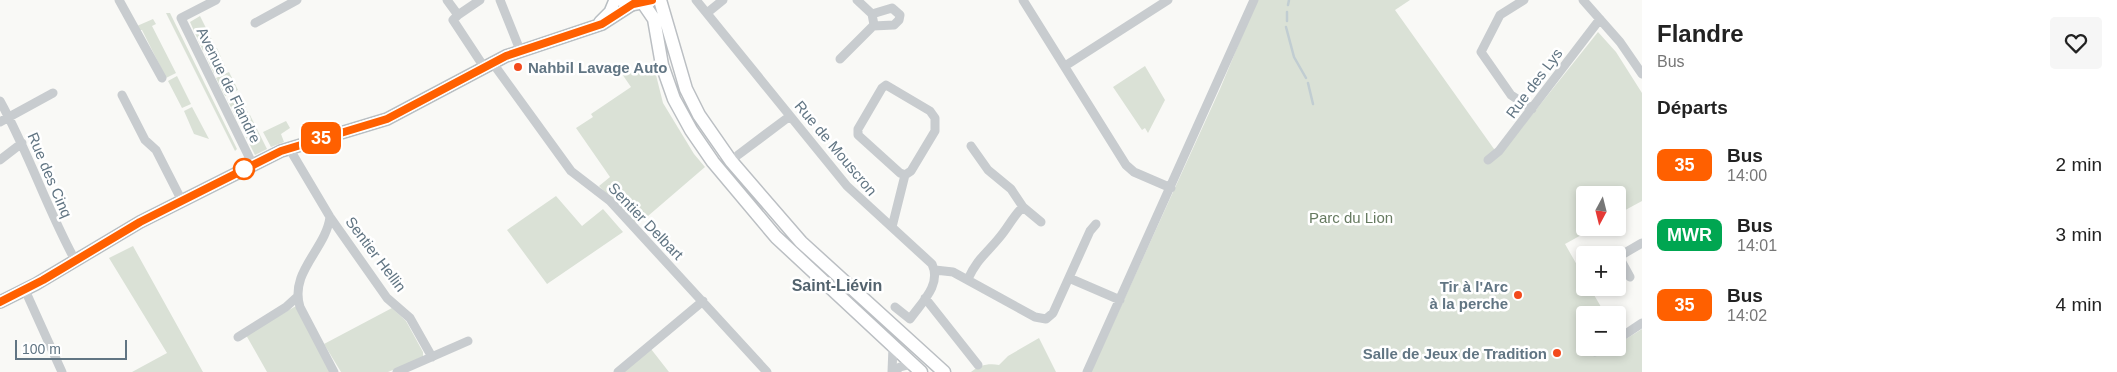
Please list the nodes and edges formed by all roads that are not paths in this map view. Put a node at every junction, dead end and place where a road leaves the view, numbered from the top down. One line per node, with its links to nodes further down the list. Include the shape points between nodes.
1 (119, 0): 30 (street)
2 (216, 0): 44 (street, Avenue de Flandre, via 181,18)
3 (297, 0): 22 (street)
4 (447, 0): 20 (street)
5 (480, 0): 20 (street)
6 (500, 0): 25 (street)
7 (615, 0): 24 (main road, via 607,16)
8 (660, 0): 82 (main road, via 686,89 699,115 731,161 801,242)
9 (696, 0): 18 (street, Rue de Mouscron)
10 (723, 0): 18 (street)
11 (857, 0): 19 (street)
12 (1023, 0): 28 (street)
13 (1168, 0): 28 (street)
14 (1524, 0): 34 (street, via 1500,15 1481,52 1511,95)
15 (1583, 0): 21 (street)
16 (637, 2): 24 (main road, via 612,20); 72 (main road, via 655,23 662,65 674,99 709,156 776,238)
17 (1253, 2): 46 (street)
18 (707, 13): 35 (street, Rue de Mouscron)
19 (872, 14): 23 (street); 23 (street, via 892,8 900,15 894,25)
20 (458, 15): 27 (street, Sentier Delbart, via 453,20)
21 (1600, 19): 29 (street); 34 (street, Rue des Lys)
22 (255, 23)
23 (873, 26): 26 (street)
24 (588, 28): 25 (main road)
25 (520, 50): 27 (main road)
26 (840, 59)
27 (488, 65): 40 (main road, via 387,119); 65 (street, Sentier Delbart, via 571,171 605,196)
28 (1065, 66): 46 (street, via 1126,165)
29 (1642, 74)
30 (162, 78)
31 (53, 93): 36 (street)
32 (122, 95): 47 (street)
33 (0, 101): 36 (street, Rue des Cinq)
34 (1532, 109): 43 (street, Rue des Lys)
35 (790, 116): 41 (street); 52 (street, Rue de Mouscron, via 847,186)
36 (9, 117): 37 (street); 38 (street, Rue des Cinq)
37 (0, 122)
38 (22, 143): 42 (street); 55 (street, Rue des Cinq)
39 (971, 146): 48 (street, via 988,170 1015,194)
40 (289, 148): 44 (main road); 49 (street, Sentier Hellin)
41 (738, 155)
42 (0, 160)
43 (1488, 160)
44 (253, 165): 47 (main road)
45 (905, 175): 45 (street, via 911,171 930,139 936,122 930,111 886,85 858,129 858,135); 52 (street)
46 (1170, 188): 64 (street)
47 (182, 201): 55 (main road)
48 (1023, 207): 50 (street); 60 (street, via 981,256)
49 (330, 217): 62 (street, Sentier Hellin, via 326,234 300,279); 73 (street, Sentier Hellin, via 388,298 410,318)
50 (1041, 222)
51 (1096, 224): 59 (street)
52 (892, 227): 56 (street, Rue de Mouscron, via 928,259)
53 (1642, 244): 54 (street)
54 (1626, 253)
55 (75, 260): 61 (main road)
56 (935, 270): 60 (street, via 948,270); 63 (street, via 933,285)
57 (1626, 270): 58 (street)
58 (1630, 277)
59 (1069, 278): 60 (street, via 1053,313 1042,320); 64 (street)
60 (968, 279)
61 (24, 290): 66 (main road); 76 (street)
62 (297, 297): 70 (street, via 286,308); 77 (street)
63 (925, 298): 67 (street, via 910,319); 74 (street)
64 (1120, 300): 83 (street)
65 (704, 301): 79 (street); 80 (street, Sentier Delbart)
66 (0, 302)
67 (895, 307)
68 (1642, 323): 69 (street)
69 (1626, 334)
70 (238, 337)
71 (468, 341): 73 (street)
72 (893, 347): 75 (main road); 81 (street)
73 (432, 357): 78 (street)
74 (978, 365)
75 (917, 368): 81 (street, via 900,367)
76 (62, 372)
77 (334, 372)
78 (397, 372)
79 (618, 372)
80 (767, 372)
81 (893, 372)
82 (944, 372)
83 (1087, 372)

